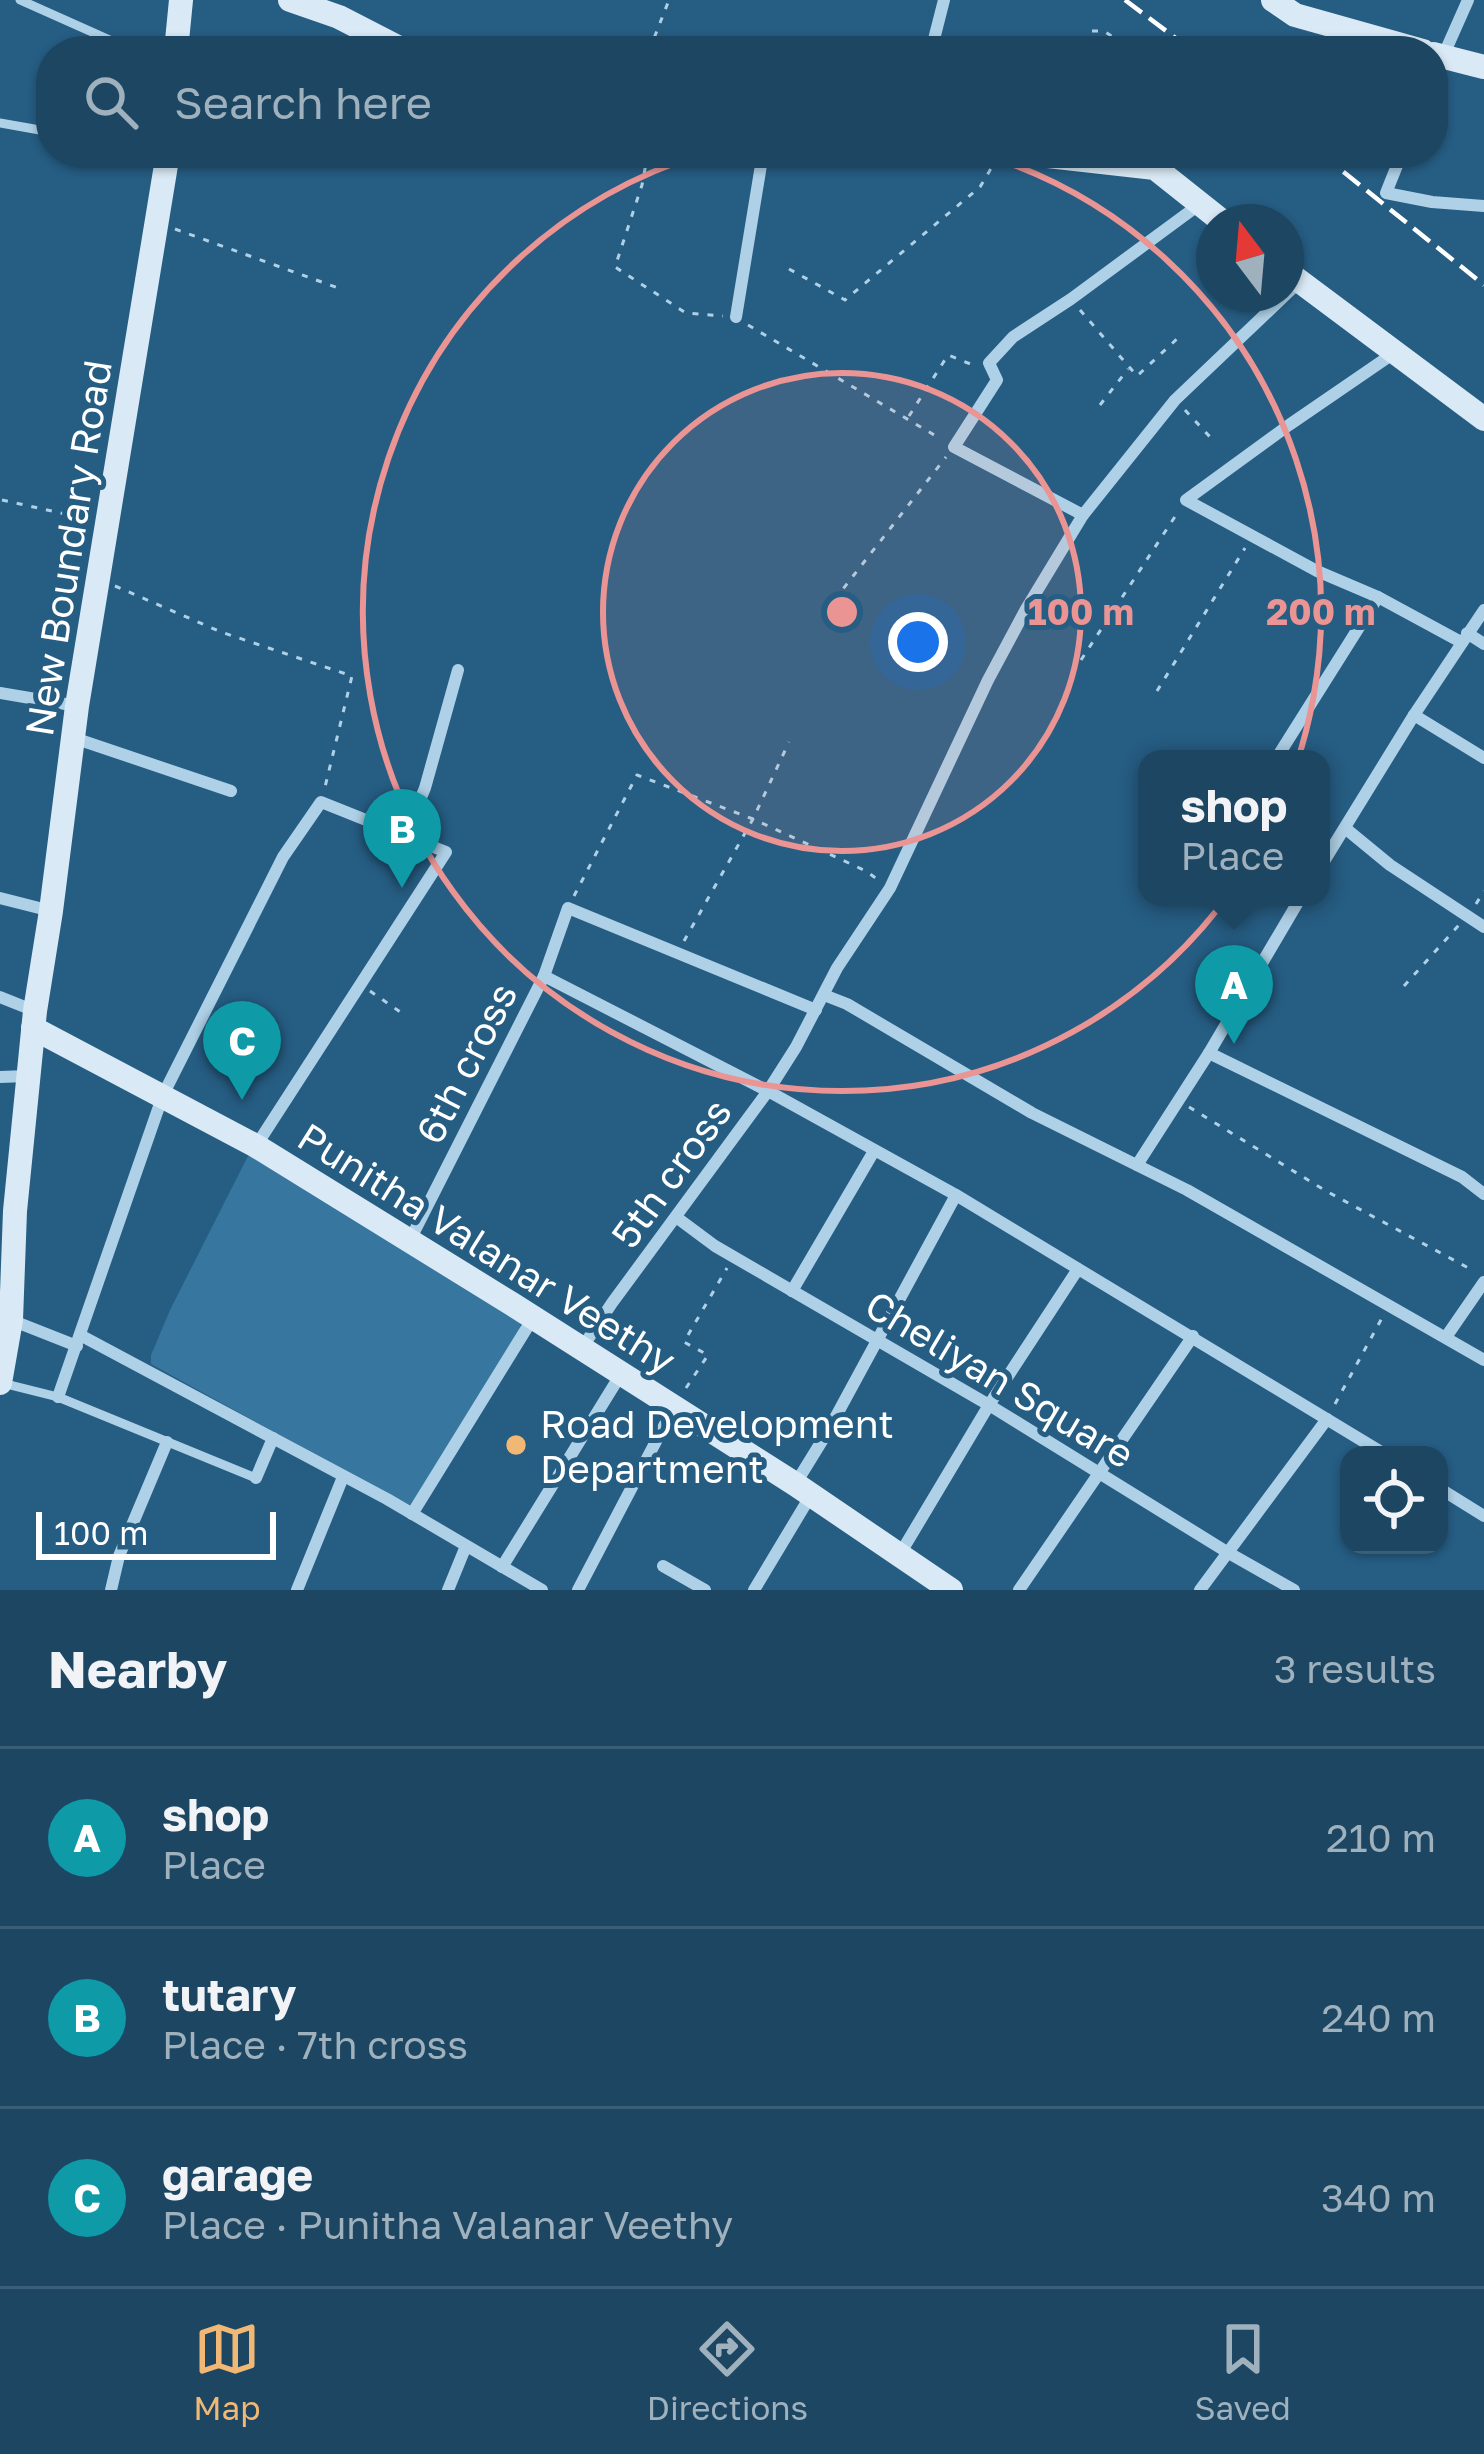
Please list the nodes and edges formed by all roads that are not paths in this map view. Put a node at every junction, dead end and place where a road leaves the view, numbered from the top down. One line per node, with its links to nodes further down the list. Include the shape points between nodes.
1 (20, 0): 8 (lane)
2 (181, 0): 9 (street)
3 (290, 0): 10 (street)
4 (944, 0): 11 (street)
5 (1274, 0): 7 (street)
6 (1468, 0): 13 (street)
7 (1300, 7): 12 (street)
8 (101, 36)
9 (177, 36)
10 (376, 36)
11 (935, 36)
12 (1373, 36)
13 (1447, 36)
14 (1448, 62): 15 (street)
15 (1484, 67)
16 (0, 124): 17 (lane)
17 (36, 130)
18 (165, 168): 37 (street, New Boundary Road)
19 (761, 168): 27 (street)
20 (1155, 168): 22 (street)
21 (1396, 168): 23 (street, via 1386,193)
22 (1200, 204)
23 (1484, 206)
24 (1196, 207): 30 (street, via 1012,337 989,363 997,380 954,447)
25 (1304, 284): 28 (street)
26 (1259, 312): 30 (street, 5th cross)
27 (736, 317)
28 (1395, 352): 29 (street); 31 (street, via 1186,500)
29 (1484, 419)
30 (1083, 514): 51 (street, 5th cross, via 988,680 890,888)
31 (1378, 597): 33 (street); 40 (street)
32 (1484, 610): 33 (street)
33 (1464, 637): 34 (street); 38 (street)
34 (1484, 644)
35 (458, 670): 44 (street)
36 (0, 693): 37 (street)
37 (77, 706): 39 (street, New Boundary Road)
38 (1414, 715): 41 (street); 43 (street)
39 (74, 738): 42 (street); 48 (street, New Boundary Road)
40 (1282, 750)
41 (1484, 758)
42 (231, 791)
43 (1345, 829): 45 (street); 49 (street)
44 (406, 836): 59 (street, via 321,802 283,857); 60 (street, via 446,852)
45 (1330, 852)
46 (0, 898): 48 (street)
47 (1295, 906): 55 (street)
48 (51, 911): 54 (street, New Boundary Road)
49 (1484, 927)
50 (544, 976): 53 (street, 6th cross, via 568,908); 58 (street); 67 (street, 6th cross)
51 (824, 995): 53 (street, 5th cross); 62 (street)
52 (0, 998): 54 (street)
53 (816, 1010): 58 (street, 5th cross)
54 (34, 1020): 56 (street, New Boundary Road); 59 (street, Punitha Valanar Veethy)
55 (1209, 1053): 62 (street); 63 (street)
56 (27, 1076): 57 (street); 65 (street, New Boundary Road)
57 (0, 1077)
58 (768, 1091): 61 (street); 66 (street, 5th cross)
59 (163, 1095): 60 (street, Punitha Valanar Veethy); 76 (street)
60 (256, 1146): 67 (street, Punitha Valanar Veethy)
61 (874, 1151): 64 (street); 70 (street)
62 (1138, 1166): 74 (street)
63 (1484, 1193)
64 (956, 1195): 68 (street); 75 (street)
65 (8, 1208): 72 (street, New Boundary Road)
66 (676, 1217): 70 (street, Cheliyan Square); 77 (street, 5th cross)
67 (410, 1241): 71 (street, Punitha Valanar Veethy)
68 (1078, 1269): 73 (street); 82 (street)
69 (1484, 1279): 74 (street)
70 (793, 1291): 75 (street, Cheliyan Square)
71 (533, 1318): 77 (street, Punitha Valanar Veethy); 93 (street)
72 (10, 1320): 76 (street); 80 (street, New Boundary Road)
73 (1193, 1336): 84 (street); 88 (street)
74 (1446, 1337): 78 (street)
75 (877, 1340): 82 (street, Cheliyan Square); 91 (street)
76 (78, 1341): 81 (street); 85 (street)
77 (581, 1348): 79 (street, Punitha Valanar Veethy)
78 (1484, 1360)
79 (621, 1374): 83 (street, Punitha Valanar Veethy); 99 (street)
80 (0, 1383): 81 (lane)
81 (58, 1397): 86 (lane)
82 (989, 1405): 88 (street, Cheliyan Square); 97 (street)
83 (674, 1407): 91 (street, Punitha Valanar Veethy); 104 (street)
84 (1327, 1419): 87 (street); 96 (street)
85 (273, 1438): 89 (street); 90 (street)
86 (167, 1442): 90 (lane); 100 (street)
87 (1371, 1446)
88 (1099, 1472): 96 (street, Cheliyan Square); 108 (street)
89 (343, 1477): 93 (street); 101 (street)
90 (256, 1478)
91 (803, 1490): 97 (street, Punitha Valanar Veethy); 106 (street)
92 (1448, 1494): 94 (street)
93 (412, 1514): 95 (street)
94 (1484, 1516)
95 (466, 1546): 99 (street); 102 (street)
96 (1227, 1552): 109 (street); 110 (street, Cheliyan Square)
97 (900, 1554): 107 (street, Punitha Valanar Veethy)
98 (663, 1566): 105 (street)
99 (502, 1567): 103 (street)
100 (111, 1590)
101 (297, 1590)
102 (448, 1590)
103 (542, 1590)
104 (578, 1590)
105 (705, 1590)
106 (754, 1590)
107 (951, 1590)
108 (1019, 1590)
109 (1200, 1590)
110 (1294, 1590)

